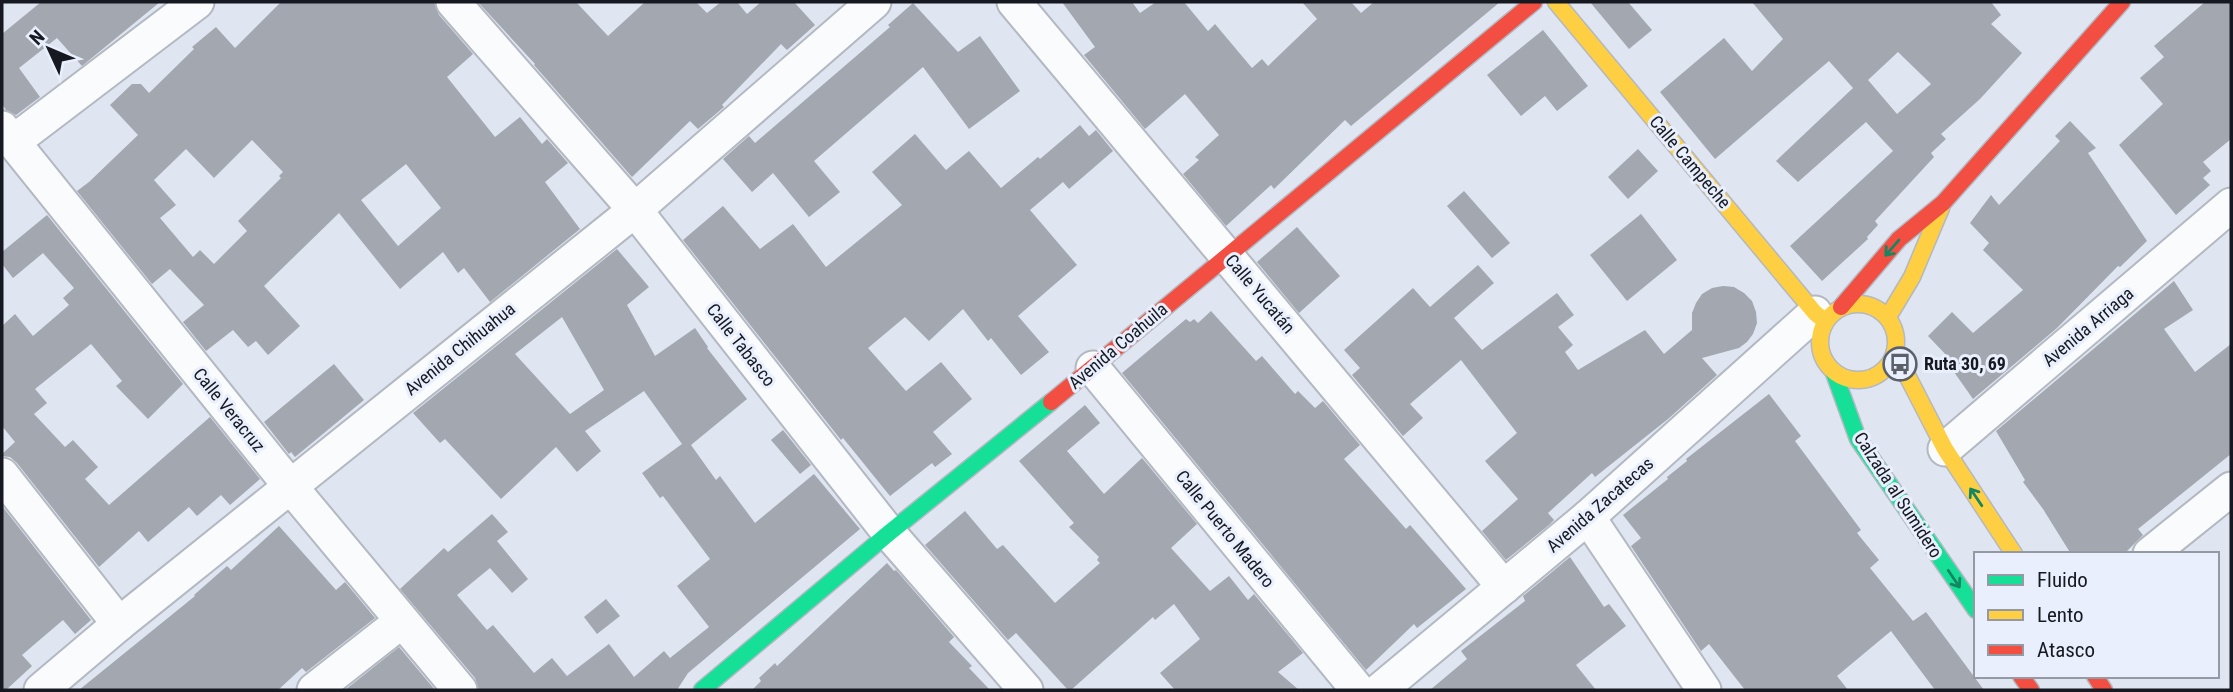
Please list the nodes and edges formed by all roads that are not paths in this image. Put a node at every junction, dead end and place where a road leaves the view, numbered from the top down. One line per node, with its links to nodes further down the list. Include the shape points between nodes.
1 (197, 2): 8 (street)
2 (453, 2): 12 (street, Calle Tabasco)
3 (874, 2): 12 (street, Avenida Chihuahua)
4 (1014, 2): 13 (street, Calle Yucatán)
5 (1534, 2): 13 (street, Avenida Coahuila)
6 (1556, 2): 14 (street, Calle Campeche)
7 (2120, 2): 10 (street)
8 (160, 13): 9 (street)
9 (8, 135): 21 (street, Calle Veracruz)
10 (1943, 202): 14 (street, one-way to 14, via 1899,239); 15 (street, via 1912,277)
11 (2231, 205): 19 (street, Avenida Arriaga)
12 (635, 210): 21 (street, Avenida Chihuahua); 24 (street, Calle Tabasco)
13 (1227, 255): 17 (street, Avenida Coahuila); 27 (street, Calle Yucatán)
14 (1827, 314): 15 (street, via 1854,303 1878,308); 18 (street, via 1821,354); 23 (street, Avenida Zacatecas)
15 (1888, 317): 16 (street, via 1897,340)
16 (1895, 352): 18 (street, via 1890,364 1870,379 1845,379); 19 (street)
17 (1093, 368): 24 (street, Avenida Coahuila); 37 (street, Calle Puerto Madero)
18 (1834, 373): 28 (street, Calzada al Sumidero, one-way to 28, via 1858,439)
19 (1944, 449): 25 (street, one-way to 19)
20 (2, 475): 30 (street)
21 (290, 486): 29 (street, Calle Veracruz); 30 (street, Avenida Chihuahua)
22 (2231, 489): 26 (street)
23 (1588, 517): 27 (street, Avenida Zacatecas); 38 (street)
24 (889, 533): 35 (street, Avenida Coahuila); 36 (street, Calle Tabasco)
25 (2013, 552)
26 (2152, 552)
27 (1504, 587): 31 (street, Avenida Zacatecas)
28 (1974, 607)
29 (402, 621): 33 (street); 34 (street, Calle Veracruz)
30 (119, 624): 32 (street, Avenida Chihuahua)
31 (1393, 686)
32 (41, 690)
33 (314, 690)
34 (460, 690)
35 (702, 690)
36 (1026, 690)
37 (1358, 690)
38 (1704, 690)

